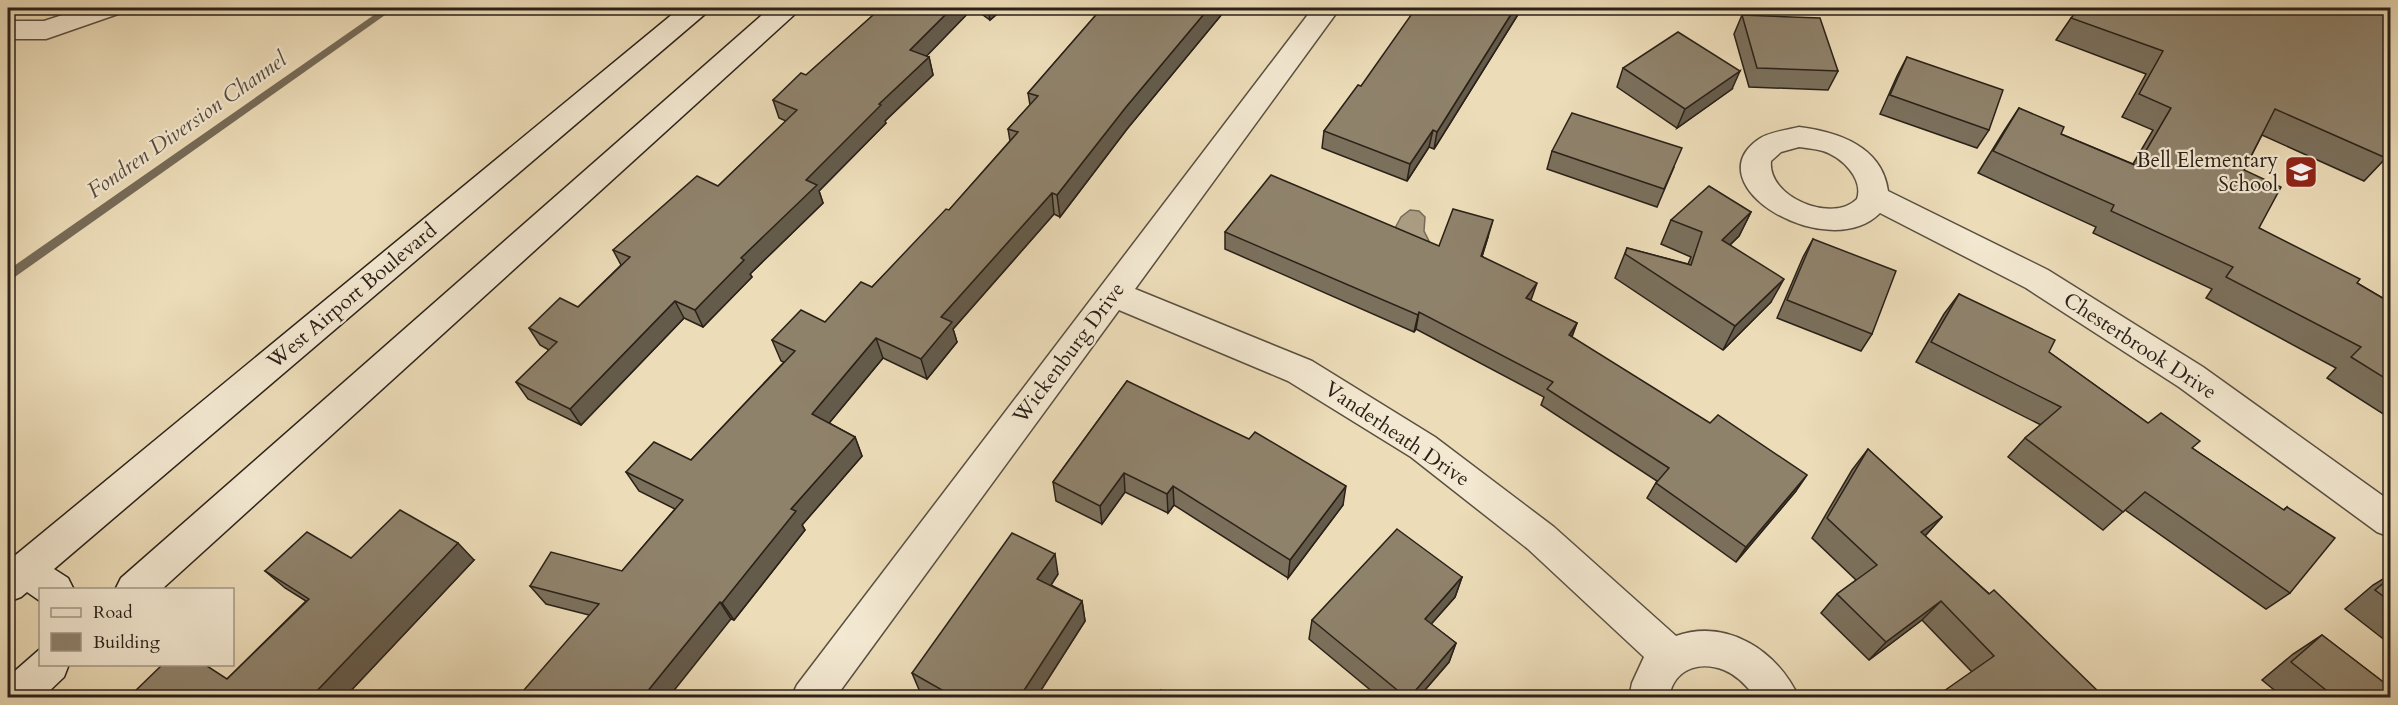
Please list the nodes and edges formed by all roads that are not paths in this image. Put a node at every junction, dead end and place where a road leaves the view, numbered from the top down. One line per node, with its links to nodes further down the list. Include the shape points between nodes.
1 (109, 8): 5 (street, via 46,30)
2 (696, 8): 9 (street, West Airport Boulevard)
3 (786, 8): 10 (street)
4 (1326, 8): 7 (street, Wickenburg Drive)
5 (8, 30)
6 (1874, 198): 8 (street, Chesterbrook Drive, via 2037,279 2192,377)
7 (1114, 294): 11 (street, Vanderheath Drive, via 1300,371 1423,447 1541,538); 14 (street, Wickenburg Drive)
8 (2391, 521)
9 (29, 581)
10 (136, 588)
11 (1670, 656): 15 (street, via 1657,669 1649,686); 16 (street, via 1690,649 1735,655 1756,668)
12 (48, 666): 13 (street)
13 (13, 698)
14 (812, 698)
15 (1649, 698)
16 (1779, 698)

